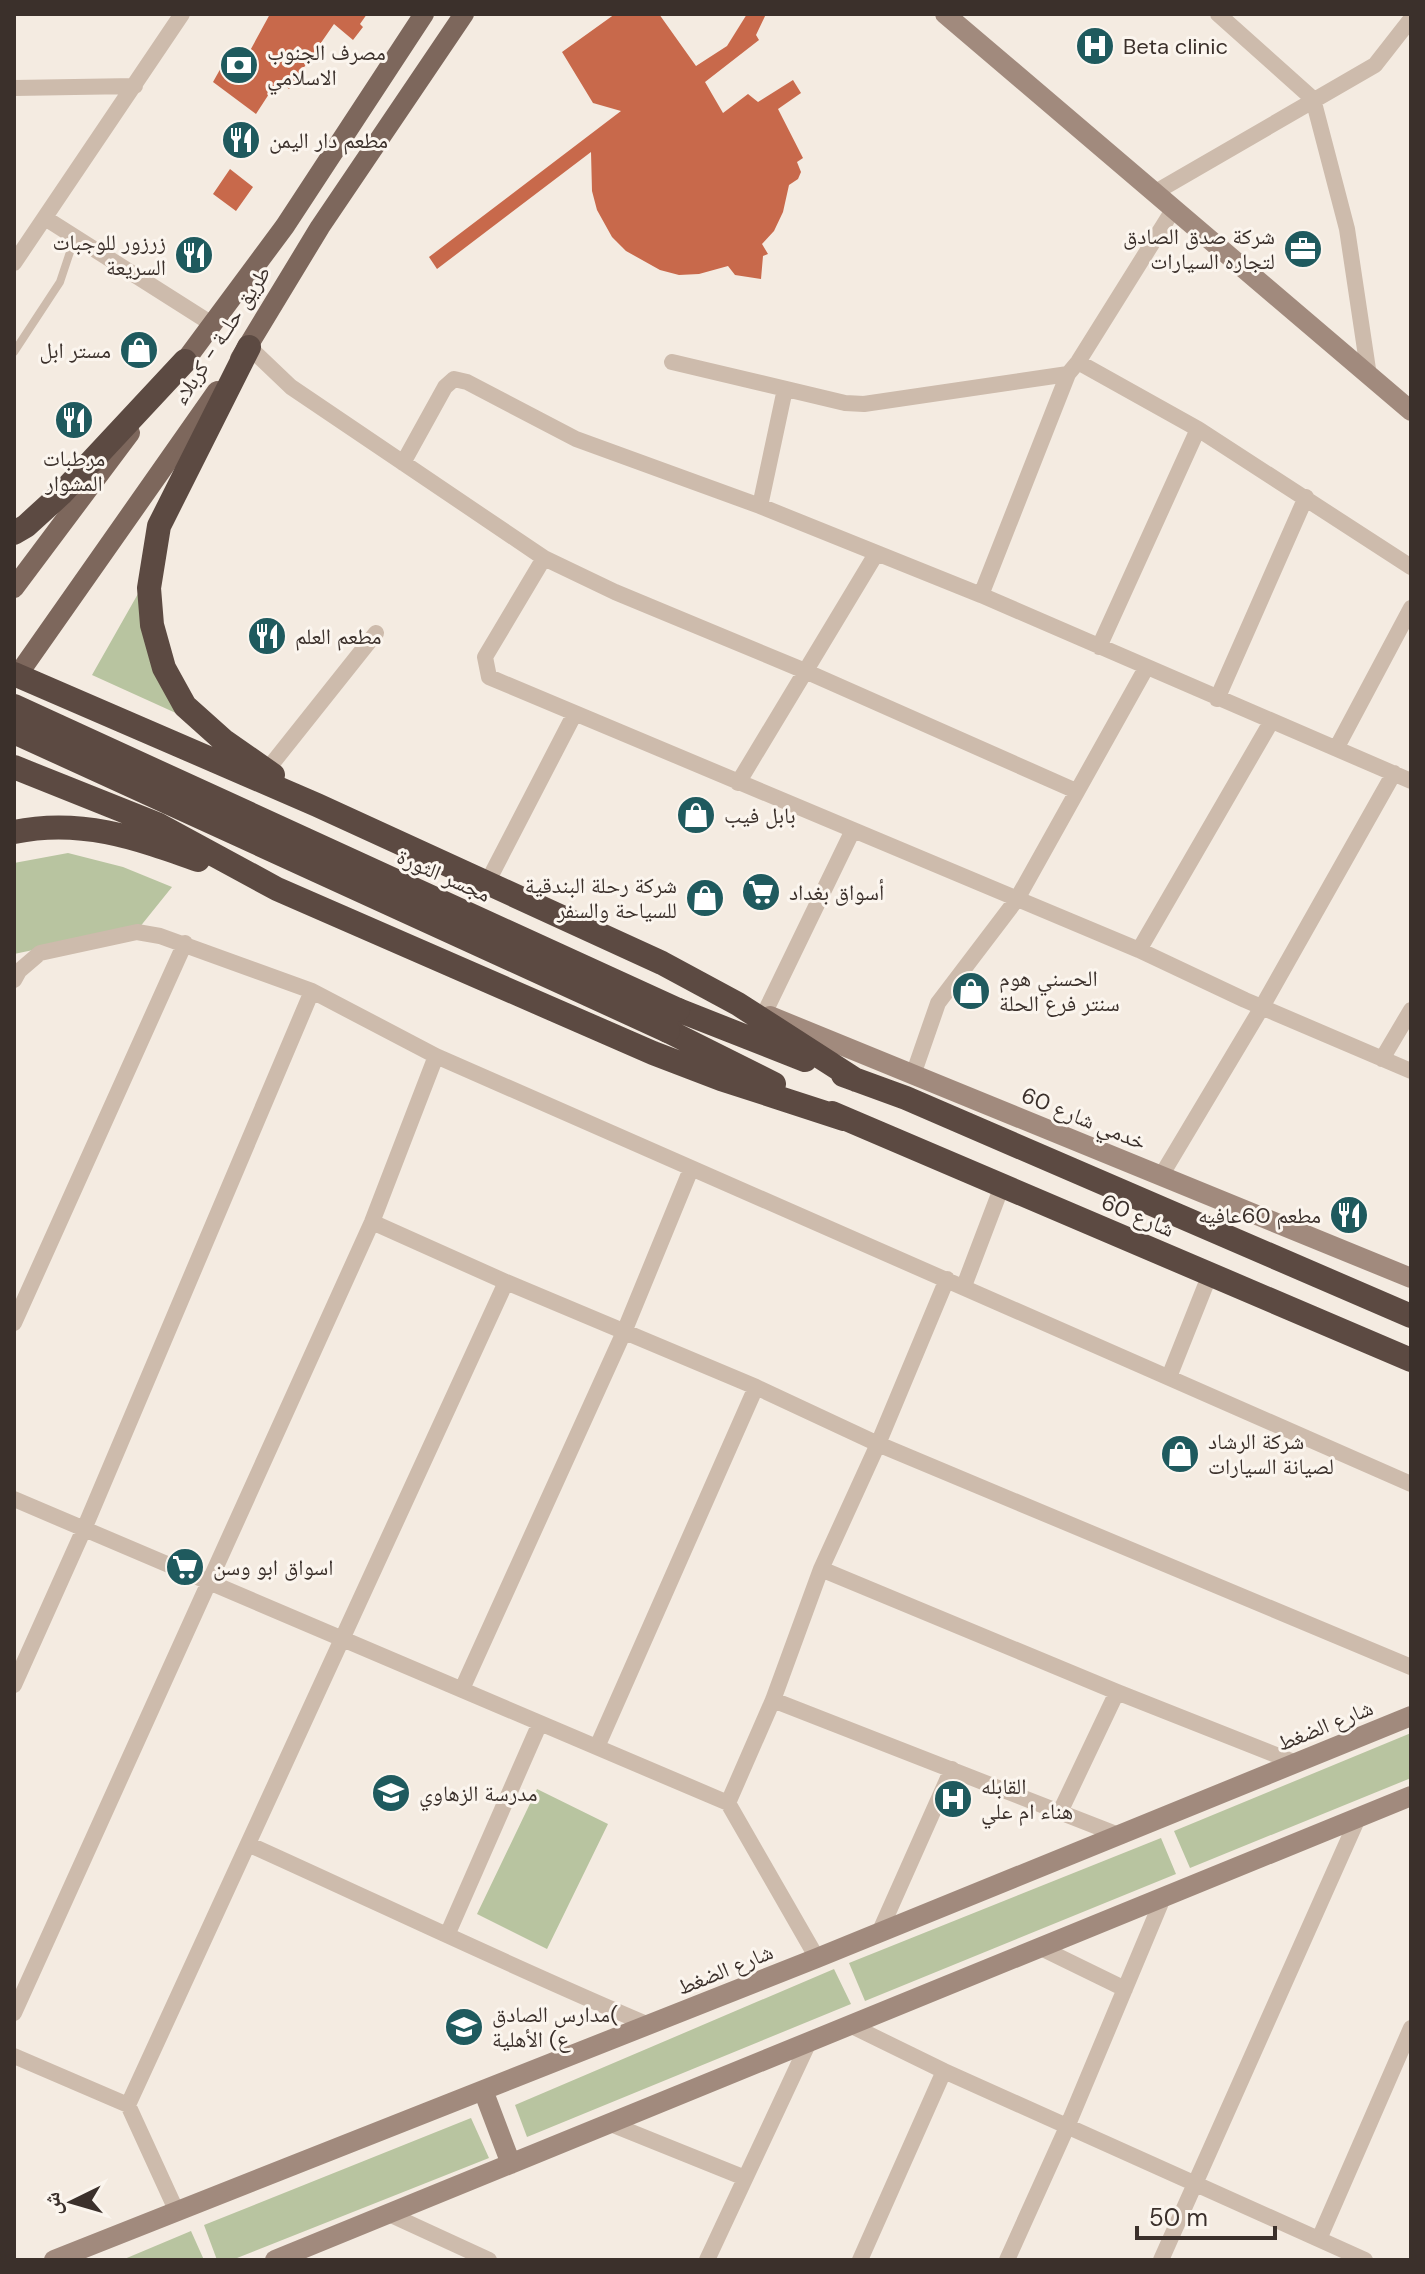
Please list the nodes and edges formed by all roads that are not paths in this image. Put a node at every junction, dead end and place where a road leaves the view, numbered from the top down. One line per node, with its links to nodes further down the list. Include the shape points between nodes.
1 (182, 14): 7 (street)
2 (424, 14): 12 (main road, طريق حلــة - كربلاء)
3 (464, 14): 14 (main road, طريق حلــة - كربلاء)
4 (945, 14): 10 (street)
5 (1218, 14): 9 (street)
6 (1411, 19): 9 (street, via 1375,65)
7 (135, 86): 8 (street); 13 (street)
8 (14, 88)
9 (1313, 99): 10 (street); 25 (street, via 1347,229)
10 (1154, 193): 11 (street)
11 (1173, 210): 24 (street); 25 (street)
12 (295, 212): 14 (main road, via 307,225); 16 (main road, طريق حلــة - كربلاء)
13 (45, 218): 15 (street); 18 (street)
14 (320, 227): 17 (main road, طريق حلــة - كربلاء)
15 (75, 237): 19 (street); 21 (lane, via 60,282)
16 (277, 237): 17 (main road, via 293,243); 19 (main road, طريق حلــة - كربلاء)
17 (302, 256): 20 (main road, طريق حلــة - كربلاء)
18 (14, 263)
19 (212, 324): 22 (main road, طريق حلــة - كربلاء)
20 (249, 347): 29 (street, via 291,387); 43 (main road, طريق حلــة - كربلاء); 52 (highway, via 159,526 149,588 164,668 185,706)
21 (14, 352)
22 (185, 361): 32 (highway, via 61,494); 36 (main road, طريق حلــة - كربلاء)
23 (672, 362): 26 (street)
24 (1073, 368): 26 (street, via 864,404); 28 (street); 37 (street)
25 (1369, 376): 27 (street)
26 (785, 389): 31 (street)
27 (1411, 411)
28 (1198, 429): 30 (street); 40 (street)
29 (403, 463): 31 (street, via 454,379 576,439); 34 (street)
30 (1306, 497): 35 (street); 44 (street)
31 (760, 506): 33 (street)
32 (14, 533)
33 (876, 554): 37 (street); 42 (street)
34 (544, 558): 42 (street); 46 (street, via 485,657 485,667 489,677)
35 (1411, 567)
36 (14, 588)
37 (981, 595): 40 (street)
38 (1411, 608): 49 (street)
39 (376, 633): 52 (street)
40 (1099, 647): 41 (street)
41 (1146, 668): 44 (street); 56 (street)
42 (805, 671): 55 (street); 56 (street)
43 (15, 677): 50 (highway)
44 (1217, 699): 47 (street)
45 (14, 706): 72 (highway, مجسر الثورة, bridge)
46 (574, 715): 55 (street); 61 (street)
47 (1271, 722): 49 (street); 65 (street)
48 (14, 732): 72 (highway, مجسر الثورة, bridge)
49 (1337, 747): 53 (street)
50 (191, 751): 57 (highway); 58 (highway, via 169,747 151,758 142,774 142,803)
51 (14, 767): 58 (highway)
52 (267, 770): 57 (highway)
53 (1394, 773): 54 (street); 69 (street)
54 (1411, 781)
55 (738, 783): 59 (street)
56 (1076, 791): 63 (street)
57 (317, 805): 61 (highway)
58 (159, 825): 62 (highway)
59 (853, 830): 63 (street); 71 (street)
60 (14, 832): 62 (highway, via 97,829)
61 (487, 883): 68 (highway)
62 (277, 889): 78 (highway, via 653,1053)
63 (1017, 899): 65 (street); 76 (street, via 938,1003)
64 (185, 943): 66 (street, via 137,932 40,953); 67 (street); 89 (street)
65 (1139, 950): 69 (street)
66 (14, 980)
67 (312, 991): 73 (street); 97 (street)
68 (738, 1004): 71 (street, خدمي شارع 60); 77 (highway)
69 (1262, 1007): 74 (street); 80 (street)
70 (1411, 1010): 74 (street)
71 (764, 1014): 76 (street, خدمي شارع 60)
72 (673, 1020): 77 (highway, مجسر الثورة); 78 (highway, مجسر الثورة)
73 (436, 1056): 79 (street); 82 (street)
74 (1382, 1059): 75 (street)
75 (1411, 1071)
76 (913, 1075): 80 (street, خدمي شارع 60)
77 (856, 1080): 88 (highway, شارع 60)
78 (844, 1119): 81 (highway, شارع 60)
79 (691, 1169): 85 (street); 90 (street)
80 (1161, 1176): 84 (street, خدمي شارع 60)
81 (1002, 1186): 83 (highway, شارع 60); 87 (street)
82 (372, 1222): 86 (street); 99 (street)
83 (1210, 1274): 91 (highway, شارع 60); 92 (street)
84 (1411, 1278)
85 (947, 1279): 87 (street); 94 (street)
86 (506, 1282): 90 (street); 100 (street)
87 (964, 1286): 92 (street)
88 (1411, 1316)
89 (14, 1323)
90 (624, 1332): 93 (street); 103 (street)
91 (1411, 1360)
92 (1169, 1377): 95 (street)
93 (756, 1387): 94 (street); 108 (street)
94 (878, 1444): 98 (street); 101 (street)
95 (1411, 1484)
96 (14, 1499): 97 (street)
97 (84, 1529): 99 (street); 102 (street)
98 (821, 1569): 104 (street); 105 (street)
99 (210, 1582): 100 (street); 123 (street)
100 (342, 1638): 103 (street); 116 (street)
101 (1411, 1667)
102 (14, 1685)
103 (462, 1689): 107 (street)
104 (1117, 1692): 109 (street); 113 (street)
105 (773, 1700): 110 (street); 112 (street)
106 (1411, 1716): 109 (street, شارع الضغط)
107 (540, 1723): 108 (street); 118 (street)
108 (597, 1747): 112 (street)
109 (1296, 1763): 115 (street, شارع الضغط)
110 (952, 1769): 113 (street); 119 (street)
111 (1411, 1796): 114 (street)
112 (728, 1803): 121 (street)
113 (1060, 1812): 115 (street)
114 (1358, 1818): 117 (street); 136 (street)
115 (1121, 1836): 119 (street, شارع الضغط)
116 (248, 1844): 118 (street); 131 (street)
117 (1163, 1898): 120 (street); 122 (street)
118 (448, 1933): 124 (street)
119 (879, 1933): 121 (street, شارع الضغط)
120 (1041, 1948): 122 (street); 125 (street)
121 (817, 1958): 124 (street, شارع الضغط)
122 (1125, 1989): 133 (street)
123 (14, 2013)
124 (649, 2025): 130 (street, شارع الضغط)
125 (852, 2026): 127 (street); 129 (street)
126 (1411, 2028): 139 (street)
127 (808, 2044): 132 (street); 135 (street)
128 (14, 2056): 131 (street)
129 (944, 2071): 133 (street); 144 (street)
130 (483, 2090): 134 (street); 137 (street, شارع الضغط)
131 (128, 2105): 137 (street)
132 (611, 2124): 134 (street); 135 (street)
133 (1067, 2127): 136 (street); 145 (street)
134 (511, 2164): 138 (street)
135 (745, 2178): 143 (street)
136 (1195, 2184): 139 (street); 146 (street)
137 (177, 2212): 140 (street, شارع الضغط)
138 (389, 2214): 141 (street); 142 (street)
139 (1319, 2239): 147 (street)
140 (54, 2260)
141 (275, 2260)
142 (489, 2260)
143 (707, 2260)
144 (860, 2260)
145 (1007, 2260)
146 (1161, 2260)
147 (1365, 2260)

